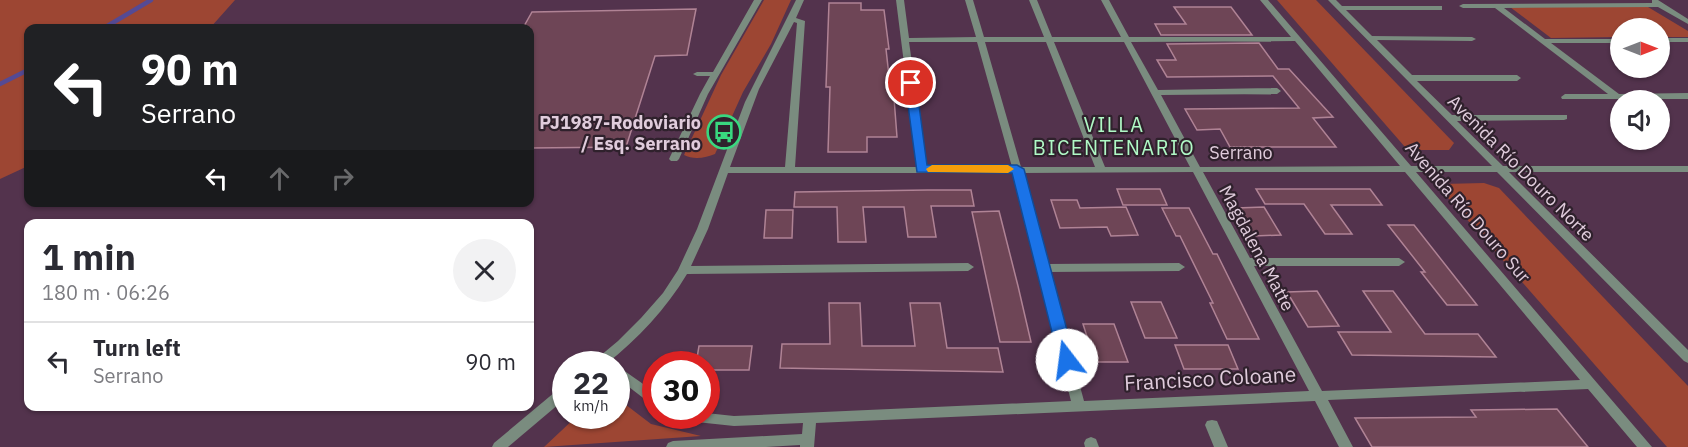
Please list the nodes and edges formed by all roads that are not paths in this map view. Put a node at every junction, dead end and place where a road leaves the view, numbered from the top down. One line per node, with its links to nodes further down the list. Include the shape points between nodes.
1 (758, 0): 29 (street)
2 (800, 0): 15 (street)
3 (900, 0): 22 (street)
4 (969, 0): 23 (street)
5 (1033, 0): 18 (street)
6 (1105, 0): 19 (street, Magdalena Matte)
7 (1264, 0): 20 (street, Avenida Río Douro Sur)
8 (1332, 0): 13 (street, Avenida Río Douro Norte)
9 (1652, 0): 11 (street)
10 (1497, 5): 11 (street); 12 (street); 27 (street)
11 (1660, 5): 16 (street)
12 (1462, 6)
13 (1340, 8): 14 (street); 17 (street, Avenida Río Douro Norte)
14 (1439, 8)
15 (792, 20): 42 (street, via 801,21); 50 (street, via 758,82)
16 (1688, 22)
17 (1370, 38): 21 (street); 30 (street, Avenida Río Douro Norte)
18 (1048, 39): 19 (street); 23 (street); 45 (street)
19 (1126, 39): 20 (street); 34 (street, Magdalena Matte)
20 (1298, 39): 47 (street, Avenida Río Douro Sur)
21 (1472, 39)
22 (906, 40): 23 (street); 43 (street)
23 (980, 40): 44 (street)
24 (1610, 40): 27 (street)
25 (1670, 40): 26 (street)
26 (1688, 40)
27 (1544, 41): 33 (street)
28 (697, 74): 29 (street)
29 (716, 74): 41 (street)
30 (1409, 78): 31 (street); 40 (street, Avenida Río Douro Norte)
31 (1517, 78)
32 (1277, 91): 34 (street)
33 (1610, 91)
34 (1155, 93): 46 (street, Magdalena Matte)
35 (1610, 96): 38 (street)
36 (1670, 96): 37 (street)
37 (1688, 96)
38 (1565, 97)
39 (1564, 117): 40 (street)
40 (1449, 118): 48 (street, Avenida Río Douro Norte)
41 (674, 159)
42 (790, 169): 43 (street, Serrano); 50 (street, Serrano)
43 (922, 169): 44 (street, Serrano)
44 (1017, 169): 45 (street, Serrano); 55 (street)
45 (1101, 169): 46 (street, Serrano)
46 (1195, 169): 47 (street, Serrano); 51 (street, Magdalena Matte)
47 (1407, 169): 48 (street, Serrano); 59 (street, Avenida Río Douro Sur)
48 (1500, 169): 49 (street, Serrano); 58 (street, Avenida Río Douro Norte)
49 (1688, 169)
50 (723, 170): 56 (street)
51 (1246, 262): 52 (street); 60 (street, Magdalena Matte)
52 (1399, 262)
53 (968, 267): 56 (street)
54 (1179, 267): 55 (street)
55 (1042, 268): 62 (street)
56 (683, 270): 57 (street)
57 (615, 351)
58 (1688, 358)
59 (1592, 384): 60 (street, Francisco Coloane); 71 (street, Avenida Río Douro Sur)
60 (1318, 394): 62 (street, Francisco Coloane); 70 (street, Magdalena Matte)
61 (552, 402): 67 (street)
62 (1079, 406): 63 (street, Francisco Coloane)
63 (810, 417): 64 (street, Francisco Coloane); 66 (street)
64 (720, 420)
65 (1212, 425): 69 (street)
66 (807, 443): 68 (street)
67 (499, 447)
68 (673, 447)
69 (1221, 447)
70 (1346, 447)
71 (1646, 447)

